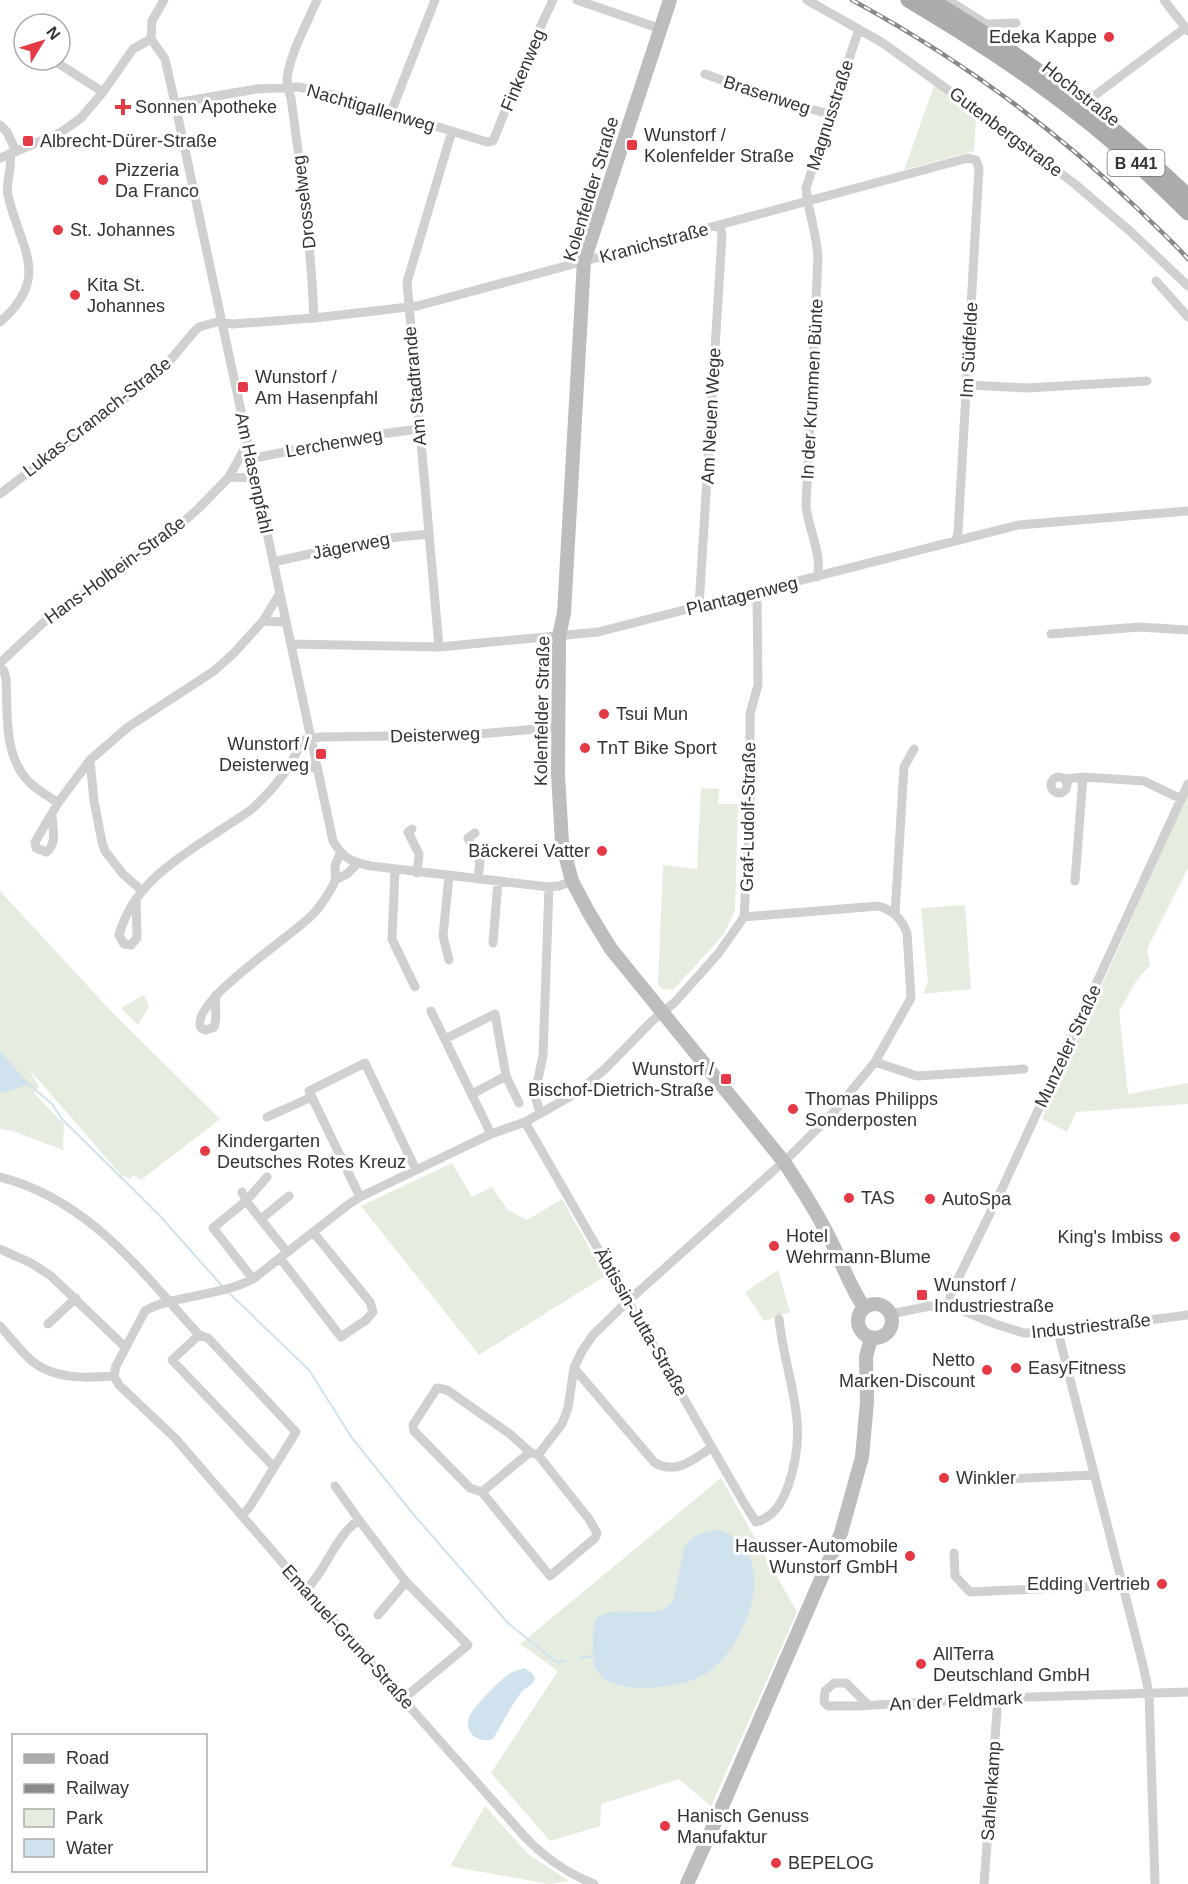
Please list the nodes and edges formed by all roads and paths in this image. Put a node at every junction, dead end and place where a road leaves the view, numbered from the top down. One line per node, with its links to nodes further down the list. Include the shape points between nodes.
1 (164, 0): 16 (street, via 152,21)
2 (317, 0): 19 (street, via 288,70)
3 (435, 0): 23 (street)
4 (553, 0): 27 (street, Finkenweg)
5 (577, 0): 13 (street)
6 (670, 0): 13 (main road, Kolenfelder Straße)
7 (807, 0): 14 (street, Gutenbergstraße)
8 (908, 0): 22 (main road, Hochstraße / B 441)
9 (932, 0): 22 (main road, Hochstraße / B 441, via 1012,51)
10 (948, 0): 12 (street, via 987,24)
11 (1164, 0): 15 (street)
12 (1016, 23)
13 (661, 29): 35 (main road, Kolenfelder Straße)
14 (859, 29): 24 (street, Magnusstraße); 37 (street, Gutenbergstraße, via 1033,151 1131,232)
15 (1187, 30): 22 (street, via 1094,96)
16 (151, 39): 20 (street, via 133,50); 21 (street, Am Hasenpfahl, via 165,58)
17 (72, 72): 20 (street)
18 (705, 74): 24 (street, Brasenweg)
19 (287, 87): 21 (street, Nachtigallenweg); 23 (street, Nachtigallenweg); 40 (street, Drosselweg, via 306,210)
20 (103, 92): 28 (street, via 81,118 60,133)
21 (175, 103): 42 (street, Am Hasenpfahl)
22 (1084, 111): 31 (main road, Hochstraße / B 441, via 1151,161); 33 (main road, Hochstraße / B 441)
23 (391, 112): 26 (street, Nachtigallenweg)
24 (830, 114): 32 (street, Magnusstraße, via 806,188)
25 (0, 125): 28 (street, via 7,132)
26 (452, 131): 27 (street, Nachtigallenweg); 38 (street, Am Stadtrande, via 407,282)
27 (493, 141)
28 (13, 152): 29 (street); 41 (street, via 7,192 29,270 20,299)
29 (0, 158)
30 (976, 160): 32 (street, Kranichstraße, via 968,158); 44 (street, Im Südfelde, via 980,168)
31 (1188, 196)
32 (807, 202): 34 (street, Kranichstraße); 55 (street, In der Krummen Bünte, via 818,258 806,506 820,567)
33 (1188, 213)
34 (720, 225): 35 (street, Kranichstraße); 58 (street, Am Neuen Wege)
35 (584, 261): 38 (street, Kranichstraße); 63 (main road, Kolenfelder Straße, via 564,613)
36 (1156, 281): 39 (street)
37 (1188, 286)
38 (408, 307): 40 (street, Kranichstraße); 45 (street, Am Stadtrande)
39 (1188, 317)
40 (314, 318): 42 (street, Kranichstraße)
41 (0, 322)
42 (222, 322): 46 (street, Am Hasenpfahl); 50 (street, Lukas-Cranach-Straße, via 199,327 153,377)
43 (1147, 381): 44 (street, via 1027,388)
44 (967, 385): 53 (street, Im Südfelde)
45 (419, 429): 47 (street, Lerchenweg); 52 (street, Am Stadtrande)
46 (247, 444): 47 (street, Am Hasenpfahl); 48 (street, Hans-Holbein-Straße)
47 (250, 459): 49 (street, Am Hasenpfahl)
48 (229, 477): 49 (street); 66 (street, Hans-Holbein-Straße, via 180,525 44,622)
49 (254, 478): 54 (street, Am Hasenpfahl)
50 (0, 494)
51 (1188, 512): 53 (street, Plantagenweg, via 1018,525)
52 (429, 534): 54 (street, Jägerweg, via 378,539); 65 (street, Am Stadtrande)
53 (956, 540): 55 (street, Plantagenweg)
54 (273, 562): 56 (street, Am Hasenpfahl)
55 (817, 576): 57 (street, Plantagenweg)
56 (280, 593): 59 (street); 60 (street, Am Hasenpfahl)
57 (757, 593): 58 (street, Plantagenweg); 93 (street, Graf-Ludolf-Straße, via 758,685 750,714)
58 (699, 607): 63 (street, Plantagenweg, via 598,632)
59 (263, 621): 60 (street); 70 (street, via 214,671 128,727)
60 (286, 622): 64 (street, Am Hasenpfahl)
61 (1188, 630): 62 (street, via 1139,627)
62 (1052, 634)
63 (559, 636): 65 (street, Plantagenweg); 67 (main road, Kolenfelder Straße)
64 (291, 644): 65 (street, Plantagenweg); 68 (street, Am Hasenpfahl)
65 (439, 647)
66 (0, 665): 77 (street, Hans-Holbein-Straße, via 6,679 9,746 13,757 29,782)
67 (559, 727): 68 (street, Deisterweg, via 467,735); 88 (main road, Kolenfelder Straße, via 560,826)
68 (311, 738): 71 (street, via 303,740); 72 (street, Am Hasenpfahl)
69 (914, 749): 92 (street, via 904,767)
70 (90, 760): 71 (street, via 105,851 139,895 173,861 251,809); 77 (street)
71 (290, 767): 72 (street)
72 (317, 768): 81 (street, Am Hasenpfahl, via 330,831)
73 (1083, 777): 74 (street); 76 (street, via 1144,781); 89 (street)
74 (1065, 779)
75 (1188, 784): 76 (street, Munzeler Straße)
76 (1181, 799): 127 (street, Munzeler Straße)
77 (58, 803): 78 (street)
78 (52, 814)
79 (412, 829): 84 (street, via 408,832 418,854)
80 (474, 833): 86 (street, via 468,838 480,862)
81 (340, 853): 82 (street); 87 (street)
82 (358, 863): 83 (street); 87 (street)
83 (395, 870): 84 (street); 96 (street, via 392,939)
84 (417, 873): 85 (street)
85 (449, 876): 86 (street); 95 (street, via 442,936)
86 (478, 879): 90 (street)
87 (335, 880): 97 (street, via 309,919)
88 (572, 881): 91 (street); 99 (main road, Kolenfelder Straße, via 611,949)
89 (1075, 881)
90 (498, 882): 91 (street); 94 (street)
91 (549, 887): 107 (street, via 543,1056 536,1088)
92 (895, 914): 93 (street, via 878,906); 101 (street, via 907,933 911,998)
93 (744, 917): 99 (street, Graf-Ludolf-Straße, via 718,954)
94 (493, 943)
95 (449, 960)
96 (415, 987)
97 (216, 995)
98 (430, 1011): 100 (street)
99 (663, 1012): 107 (street, Graf-Ludolf-Straße, via 578,1092); 111 (main road, Kolenfelder Straße)
100 (445, 1039): 103 (street, via 495,1014); 104 (street)
101 (875, 1062): 102 (street, via 917,1076); 111 (street, via 833,1113)
102 (1024, 1069)
103 (506, 1076): 104 (street); 106 (street)
104 (472, 1094): 110 (street)
105 (312, 1097): 108 (street); 112 (street, via 309,1091 365,1063); 117 (street)
106 (519, 1103)
107 (540, 1114): 109 (street, Graf-Ludolf-Straße)
108 (267, 1117)
109 (525, 1122): 110 (street, Graf-Ludolf-Straße); 124 (street, Äbtissin-Jutta-Straße)
110 (491, 1134): 112 (street, Graf-Ludolf-Straße)
111 (784, 1162): 124 (street); 126 (main road, Kolenfelder Straße, via 829,1236)
112 (416, 1170): 117 (street, Graf-Ludolf-Straße)
113 (0, 1177): 125 (street, via 61,1202 83,1217 116,1243)
114 (267, 1177): 115 (street)
115 (244, 1196): 118 (street); 122 (street, via 213,1228)
116 (289, 1196): 118 (street)
117 (360, 1197): 119 (street, Graf-Ludolf-Straße)
118 (261, 1219): 121 (street)
119 (313, 1232): 121 (street, Graf-Ludolf-Straße); 121 (street, via 370,1302 373,1312 366,1320 340,1337)
120 (0, 1249): 123 (street, via 44,1270)
121 (283, 1255): 122 (street, Graf-Ludolf-Straße)
122 (253, 1279): 125 (street, Graf-Ludolf-Straße, via 232,1288)
123 (76, 1298): 131 (street); 136 (street)
124 (628, 1301): 137 (street, via 593,1335); 139 (street, Äbtissin-Jutta-Straße)
125 (170, 1302): 134 (street); 136 (street, Graf-Ludolf-Straße, via 145,1311)
126 (864, 1307): 128 (main road, via 879,1304); 135 (main road, via 858,1317 859,1328)
127 (947, 1307): 128 (street, Industriestraße); 133 (street, Industriestraße, via 1024,1333)
128 (891, 1314): 135 (main road, via 890,1330 882,1337)
129 (1188, 1315): 133 (street, Industriestraße)
130 (779, 1319): 139 (street, Äbtissin-Jutta-Straße, via 796,1409 797,1454 785,1495 767,1519 756,1522)
131 (48, 1324)
132 (0, 1326): 138 (street, via 31,1360 50,1371 82,1378)
133 (1058, 1332): 142 (street)
134 (199, 1335): 141 (street, via 208,1338 296,1432); 141 (street, via 172,1360)
135 (871, 1338): 159 (main road, via 866,1357 862,1457 841,1533)
136 (125, 1347): 138 (street, Graf-Ludolf-Straße)
137 (574, 1368): 139 (street, via 655,1463 680,1467); 140 (street, via 562,1424)
138 (114, 1376): 146 (street, Emanuel-Grund-Straße)
139 (712, 1447)
140 (534, 1454): 145 (street); 145 (street, via 447,1390 437,1388 413,1425 414,1431 470,1488); 145 (street, via 597,1533 549,1576)
141 (274, 1467): 146 (street)
142 (1094, 1475): 143 (street); 150 (street)
143 (986, 1480)
144 (335, 1486): 147 (street)
145 (482, 1492)
146 (242, 1515): 151 (street, Emanuel-Grund-Straße)
147 (359, 1520): 149 (street); 151 (street, via 350,1526)
148 (954, 1553): 150 (street, via 956,1576 970,1592)
149 (406, 1582): 152 (street); 156 (street, via 468,1644)
150 (1122, 1585): 154 (street)
151 (306, 1590): 156 (street, Emanuel-Grund-Straße)
152 (378, 1615)
153 (1188, 1692): 154 (street, An der Feldmark)
154 (1149, 1693): 155 (street, An der Feldmark); 161 (street)
155 (998, 1698): 157 (street, An der Feldmark); 160 (street, Sahlenkamp)
156 (404, 1699): 158 (street, Emanuel-Grund-Straße, via 535,1847 563,1869)
157 (868, 1705)
158 (594, 1884)
159 (687, 1884)
160 (984, 1884)
161 (1155, 1884)

